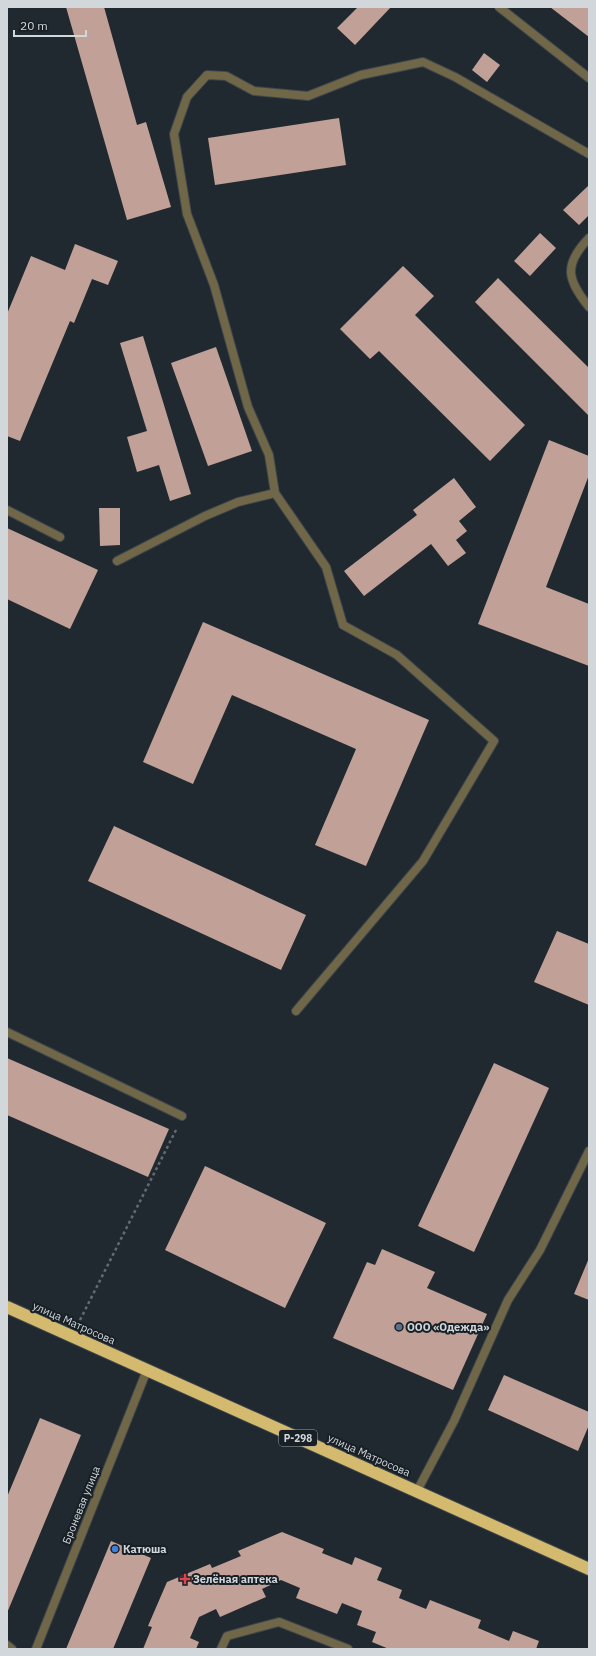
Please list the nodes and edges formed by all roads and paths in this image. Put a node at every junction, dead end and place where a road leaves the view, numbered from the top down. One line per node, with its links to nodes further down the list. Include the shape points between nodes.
1 (499, 7): 2 (street)
2 (589, 78)
3 (589, 154): 6 (street, via 455,77 422,62 361,75 308,96 254,91 226,76 207,75 187,97 174,134 178,163 187,214 214,285 248,407 269,455)
4 (589, 238): 5 (street, via 572,260 571,278)
5 (589, 307)
6 (275, 493): 9 (street, via 238,502 212,513); 10 (street, via 326,567 343,625 397,655 494,741 423,861)
7 (7, 510): 8 (street)
8 (60, 537)
9 (117, 561)
10 (296, 1011)
11 (7, 1032): 12 (street)
12 (182, 1116): 15 (path)
13 (589, 1151): 17 (street, via 540,1250 508,1300 454,1421)
14 (7, 1307): 15 (highway, улица Матросова / Р-298)
15 (71, 1336): 16 (highway, улица Матросова / Р-298)
16 (147, 1370): 17 (highway, улица Матросова / Р-298); 21 (street, Броневая улица)
17 (417, 1491): 18 (highway, улица Матросова / Р-298)
18 (589, 1569)
19 (7, 1645): 20 (street)
20 (12, 1649)
21 (36, 1649)
22 (221, 1649): 23 (street, via 227,1636 279,1622)
23 (348, 1649)

